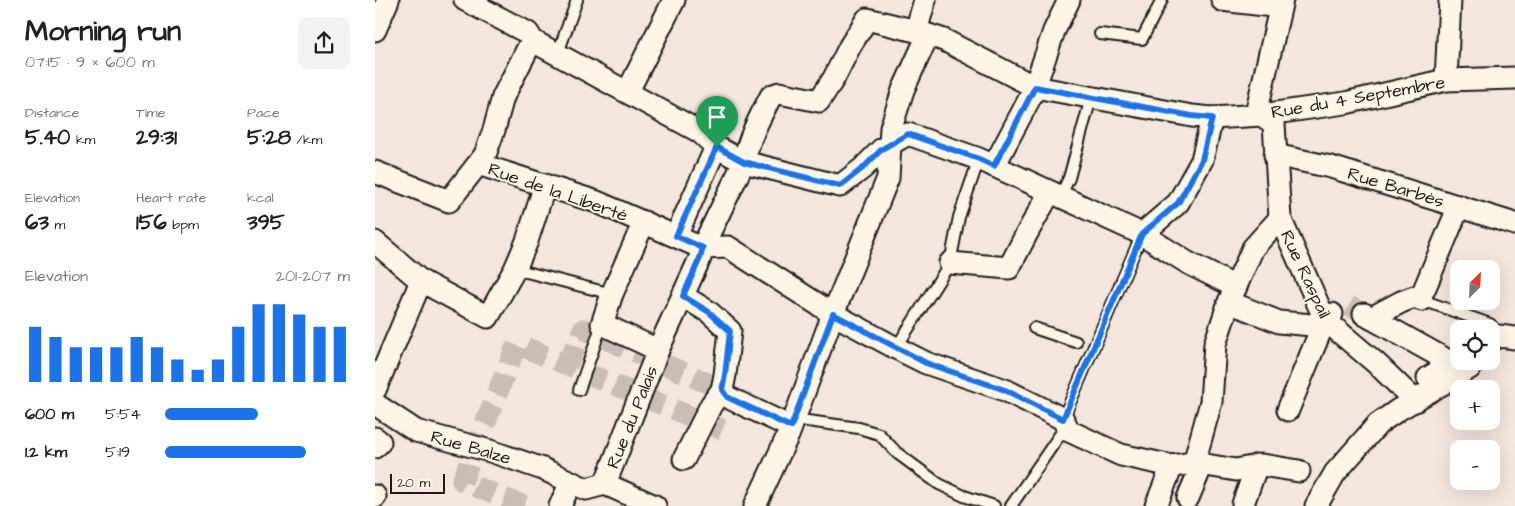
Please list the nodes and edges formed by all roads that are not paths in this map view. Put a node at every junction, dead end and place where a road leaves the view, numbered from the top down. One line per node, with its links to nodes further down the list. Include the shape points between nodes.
1 (388, 0): 11 (street)
2 (465, 0): 14 (street, via 528,33)
3 (577, 0): 15 (lane)
4 (674, 0): 19 (street)
5 (925, 0): 12 (street)
6 (1069, 0): 18 (street, via 1054,31)
7 (1162, 0): 13 (lane, via 1142,39)
8 (1221, 0): 10 (street)
9 (1450, 0): 17 (street)
10 (1281, 4): 21 (street, via 1258,105)
11 (375, 30)
12 (922, 33): 18 (street, Rue du 4 Septembre, via 944,40); 23 (street, via 891,128); 26 (street, Rue du 4 Septembre, via 867,19 819,101 789,94 771,96)
13 (1100, 34)
14 (533, 40): 15 (street); 28 (street, via 503,97 485,155)
15 (558, 53): 19 (street)
16 (1515, 78): 17 (street, Rue du 4 Septembre)
17 (1446, 80): 21 (street, Rue du 4 Septembre, via 1345,104)
18 (1035, 87): 20 (street, Rue du 4 Septembre); 27 (street)
19 (628, 91): 24 (street, via 700,132)
20 (1091, 98): 22 (street, Rue du 4 Septembre); 31 (lane, via 1069,178)
21 (1263, 115): 22 (street, Rue du 4 Septembre); 25 (street, Rue Raspail, via 1274,124)
22 (1212, 118): 36 (street, via 1202,160 1178,203)
23 (889, 145): 26 (street, via 840,186); 27 (street, via 908,134); 48 (street, via 888,178)
24 (717, 147): 26 (street); 37 (street)
25 (1275, 155): 32 (street, Rue Barbès, via 1331,167); 33 (street, Rue Raspail)
26 (744, 162): 39 (street)
27 (987, 163): 31 (street); 40 (lane, via 959,216)
28 (478, 164): 29 (street, Rue de la Liberté, via 449,201); 30 (street, Rue de la Liberté)
29 (375, 172)
30 (545, 185): 34 (street, Rue de la Liberté); 41 (street)
31 (1055, 194): 36 (street); 40 (street, via 1025,235 1009,268)
32 (1459, 206): 35 (street, Rue Barbès); 46 (street)
33 (1280, 218): 44 (street, via 1253,248); 47 (street, Rue Raspail)
34 (644, 222): 37 (street, Rue de la Liberté); 43 (street, Rue de la Liberté)
35 (1515, 224)
36 (1142, 234): 44 (street); 62 (lane)
37 (676, 236): 39 (street, Rue de la Liberté)
38 (375, 242): 42 (street)
39 (703, 248): 45 (street); 48 (street, via 728,247)
40 (950, 263): 53 (lane)
41 (515, 269): 42 (street, via 488,317); 43 (lane)
42 (421, 281): 56 (street)
43 (612, 294): 49 (street, Rue de la Liberté)
44 (1233, 295): 47 (street, via 1279,322 1312,326); 67 (street, via 1215,344 1211,402)
45 (683, 296): 54 (street); 58 (street, via 709,312 730,331)
46 (1420, 296): 47 (street); 51 (lane, via 1490,324)
47 (1346, 312): 59 (street, Rue Raspail, via 1377,364); 59 (street, via 1397,332 1451,363); 61 (street)
48 (833, 314): 53 (street); 63 (street)
49 (602, 324): 54 (street); 57 (lane)
50 (1033, 328): 52 (lane)
51 (1502, 338)
52 (1076, 342)
53 (896, 348): 62 (street, via 926,363 1005,390)
54 (658, 350): 72 (street, Rue du Palais)
55 (1466, 370): 59 (street)
56 (375, 390)
57 (579, 390)
58 (722, 390): 63 (street, via 727,397); 66 (street)
59 (1411, 397): 81 (street, via 1367,436 1332,478)
60 (375, 404): 71 (street, Rue Balze, via 416,431 491,450)
61 (1288, 410)
62 (1063, 419): 69 (street, via 1069,431 1121,455); 79 (lane, via 1061,432)
63 (792, 423): 77 (street); 78 (lane, via 859,428 879,434 897,453 939,484)
64 (375, 438): 65 (street, via 380,442)
65 (375, 447)
66 (684, 459)
67 (1198, 464): 68 (street, via 1236,470); 69 (street); 73 (street)
68 (1257, 465): 70 (street); 74 (street)
69 (1172, 466): 80 (street)
70 (1299, 472)
71 (571, 482): 72 (street, Rue Balze, via 586,489); 75 (street)
72 (605, 484): 76 (street)
73 (1188, 498)
74 (1243, 504)
75 (560, 506)
76 (655, 506)
77 (755, 506)
78 (994, 506)
79 (1011, 506)
80 (1156, 506)
81 (1316, 506)

